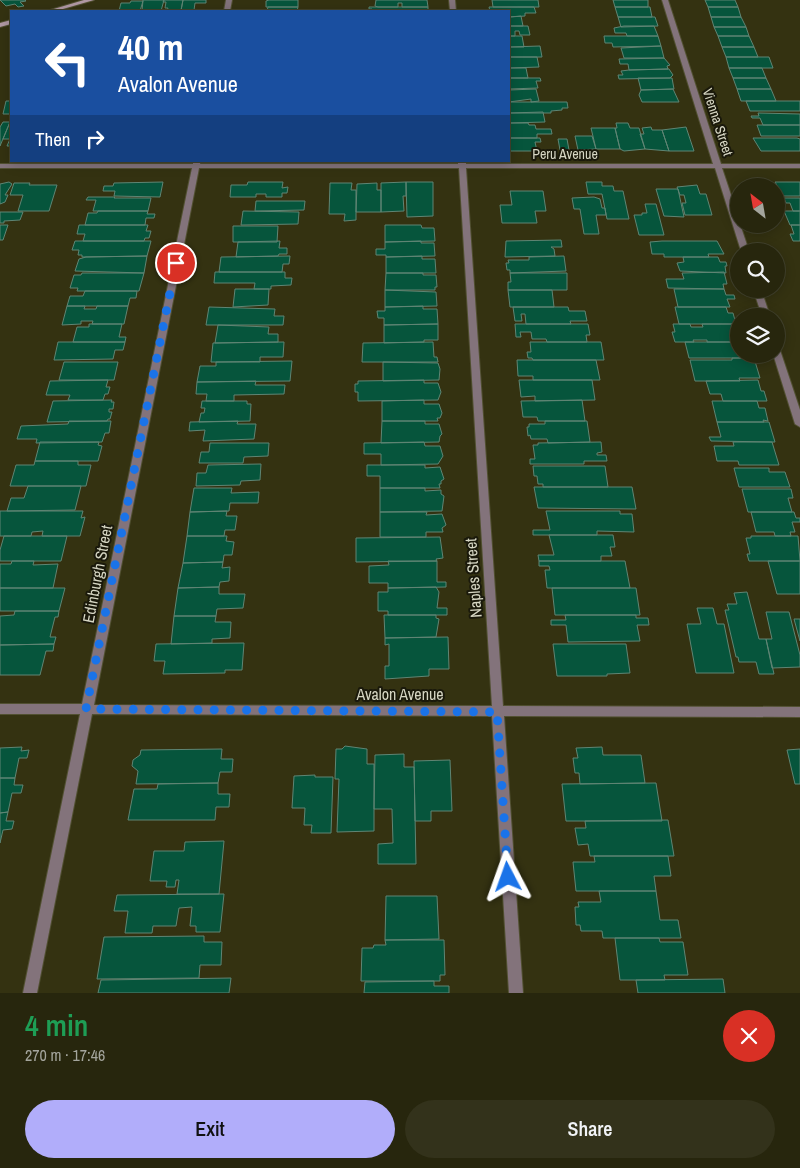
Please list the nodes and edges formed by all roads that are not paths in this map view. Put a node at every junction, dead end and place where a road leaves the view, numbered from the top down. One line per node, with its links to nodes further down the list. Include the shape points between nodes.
1 (91, 0): 3 (main road)
2 (665, 0): 7 (street, Vienna Street)
3 (54, 10)
4 (196, 164): 5 (street, Peru Avenue); 6 (street, Peru Avenue); 13 (street, Edinburgh Street)
5 (462, 164): 7 (street, Peru Avenue); 14 (street, Naples Street)
6 (0, 166)
7 (717, 166): 8 (street, Peru Avenue); 9 (street, Vienna Street)
8 (800, 166)
9 (742, 243)
10 (780, 363): 11 (street)
11 (800, 424)
12 (0, 709): 13 (street, Avalon Avenue)
13 (86, 709): 14 (street, Avalon Avenue); 16 (street, Edinburgh Street)
14 (497, 712): 15 (street, Avalon Avenue); 17 (street, Naples Street)
15 (800, 712)
16 (30, 993)
17 (516, 993)

